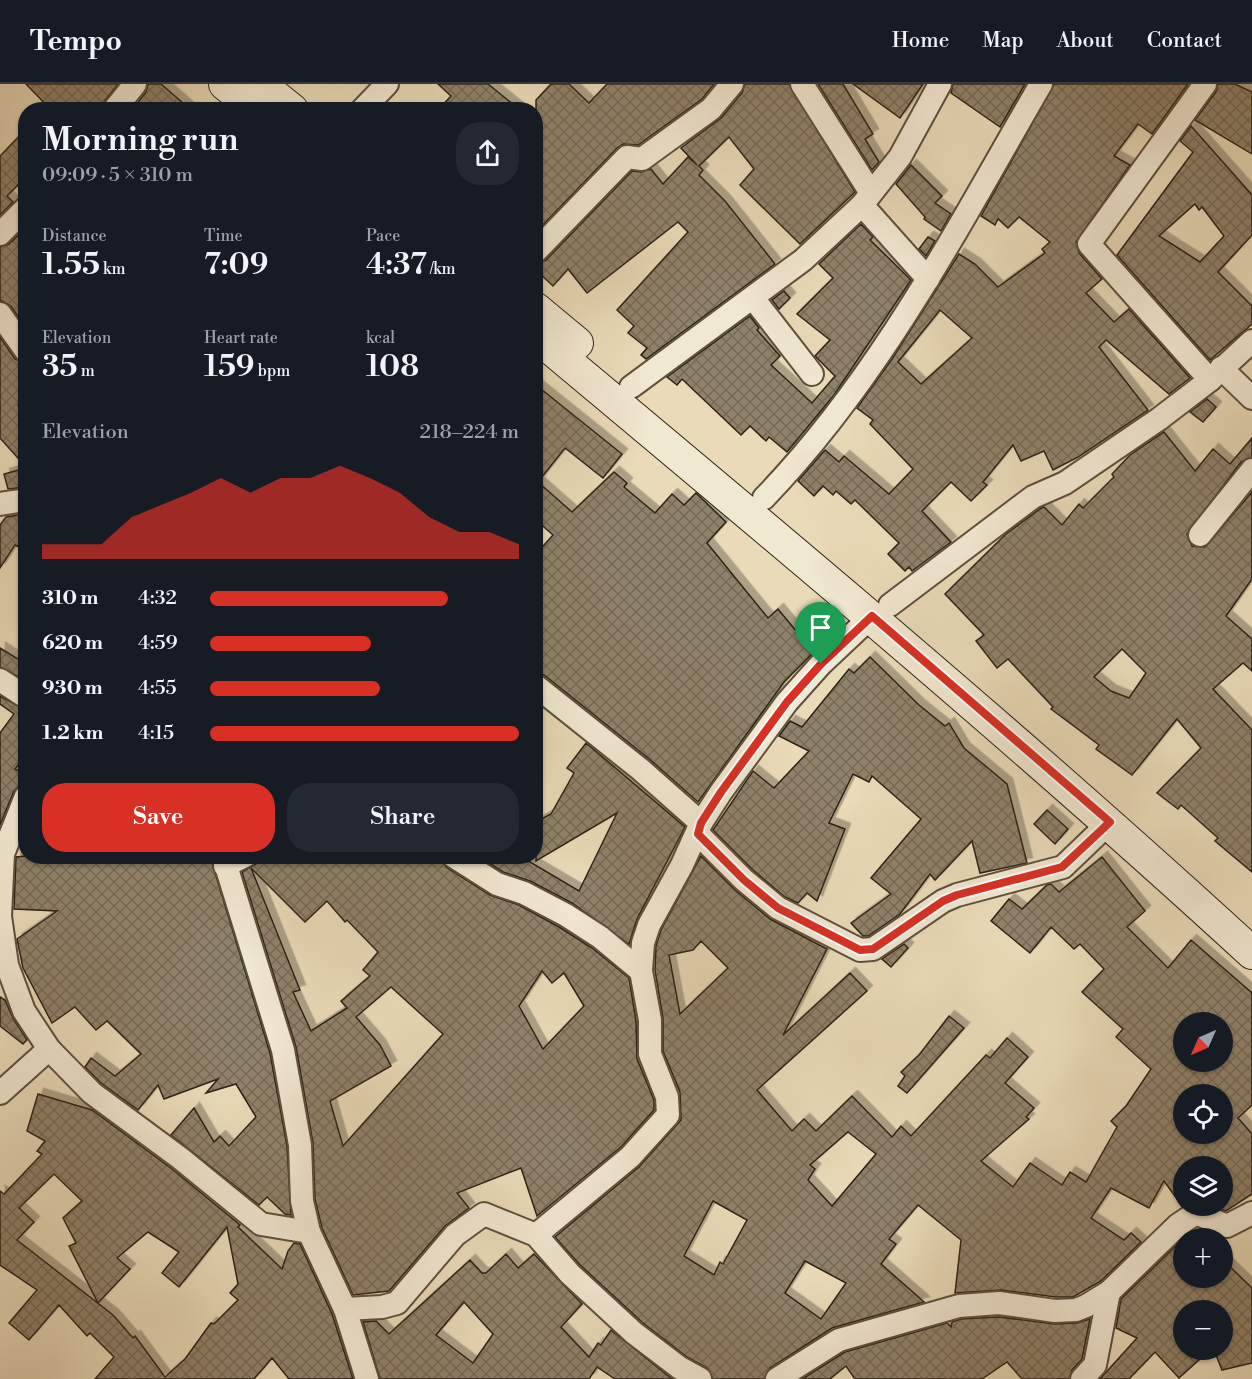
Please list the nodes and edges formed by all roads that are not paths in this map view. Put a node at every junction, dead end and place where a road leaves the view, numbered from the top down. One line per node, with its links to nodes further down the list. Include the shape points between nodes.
1 (135, 84): 10 (street)
2 (225, 84): 11 (street)
3 (260, 84): 12 (street)
4 (387, 84): 13 (street)
5 (732, 84): 17 (street, via 711,109 642,159 627,157)
6 (802, 84): 14 (street)
7 (940, 84): 14 (street, via 900,157)
8 (1041, 84): 18 (street)
9 (1205, 84): 26 (street, via 1089,244)
10 (120, 102)
11 (247, 102)
12 (282, 102)
13 (370, 102)
14 (867, 199): 18 (street); 19 (street, via 803,260)
15 (18, 216): 16 (street)
16 (0, 234)
17 (543, 244)
18 (928, 279): 30 (street, via 842,408)
19 (753, 298): 25 (street); 27 (street)
20 (0, 314): 22 (street)
21 (543, 315): 27 (street)
22 (18, 334)
23 (1252, 341): 26 (street)
24 (543, 342): 34 (street)
25 (812, 374)
26 (1215, 374): 28 (street); 34 (street, via 1159,419 1065,483 1034,497 999,521)
27 (630, 387): 30 (street)
28 (1252, 398)
29 (1252, 470): 33 (street)
30 (764, 498): 34 (street)
31 (18, 501): 32 (street)
32 (0, 504)
33 (1200, 535)
34 (881, 610): 39 (street); 40 (street, via 821,664 787,702); 43 (street)
35 (0, 680): 36 (street)
36 (18, 692)
37 (543, 693): 40 (street, via 640,769)
38 (18, 816): 44 (street, via 3,854)
39 (1110, 822): 40 (street, via 1062,867 957,895 873,949 860,950 778,908 744,880); 45 (street)
40 (699, 828): 46 (street, via 650,925 643,943)
41 (232, 864): 50 (street, via 283,1050 300,1145 302,1200)
42 (466, 864): 46 (street, via 497,884 566,915)
43 (1252, 926)
44 (2, 939): 47 (street, via 24,1011)
45 (1252, 953)
46 (641, 971): 51 (street, via 650,1020 650,1054 668,1097 668,1115 630,1157)
47 (49, 1049): 48 (street); 50 (street, via 92,1094 261,1224)
48 (0, 1094)
49 (1252, 1213): 52 (street, via 1227,1226 1196,1213 1178,1224)
50 (309, 1232): 53 (street)
51 (536, 1235): 53 (street, via 484,1214 455,1235 397,1303); 55 (street, via 570,1274 634,1333)
52 (1108, 1292): 56 (street, via 1100,1300 1076,1310 999,1303 959,1306 839,1340); 57 (street, via 1095,1365)
53 (345, 1309): 54 (street)
54 (367, 1379)
55 (700, 1379)
56 (777, 1379)
57 (1082, 1379)

